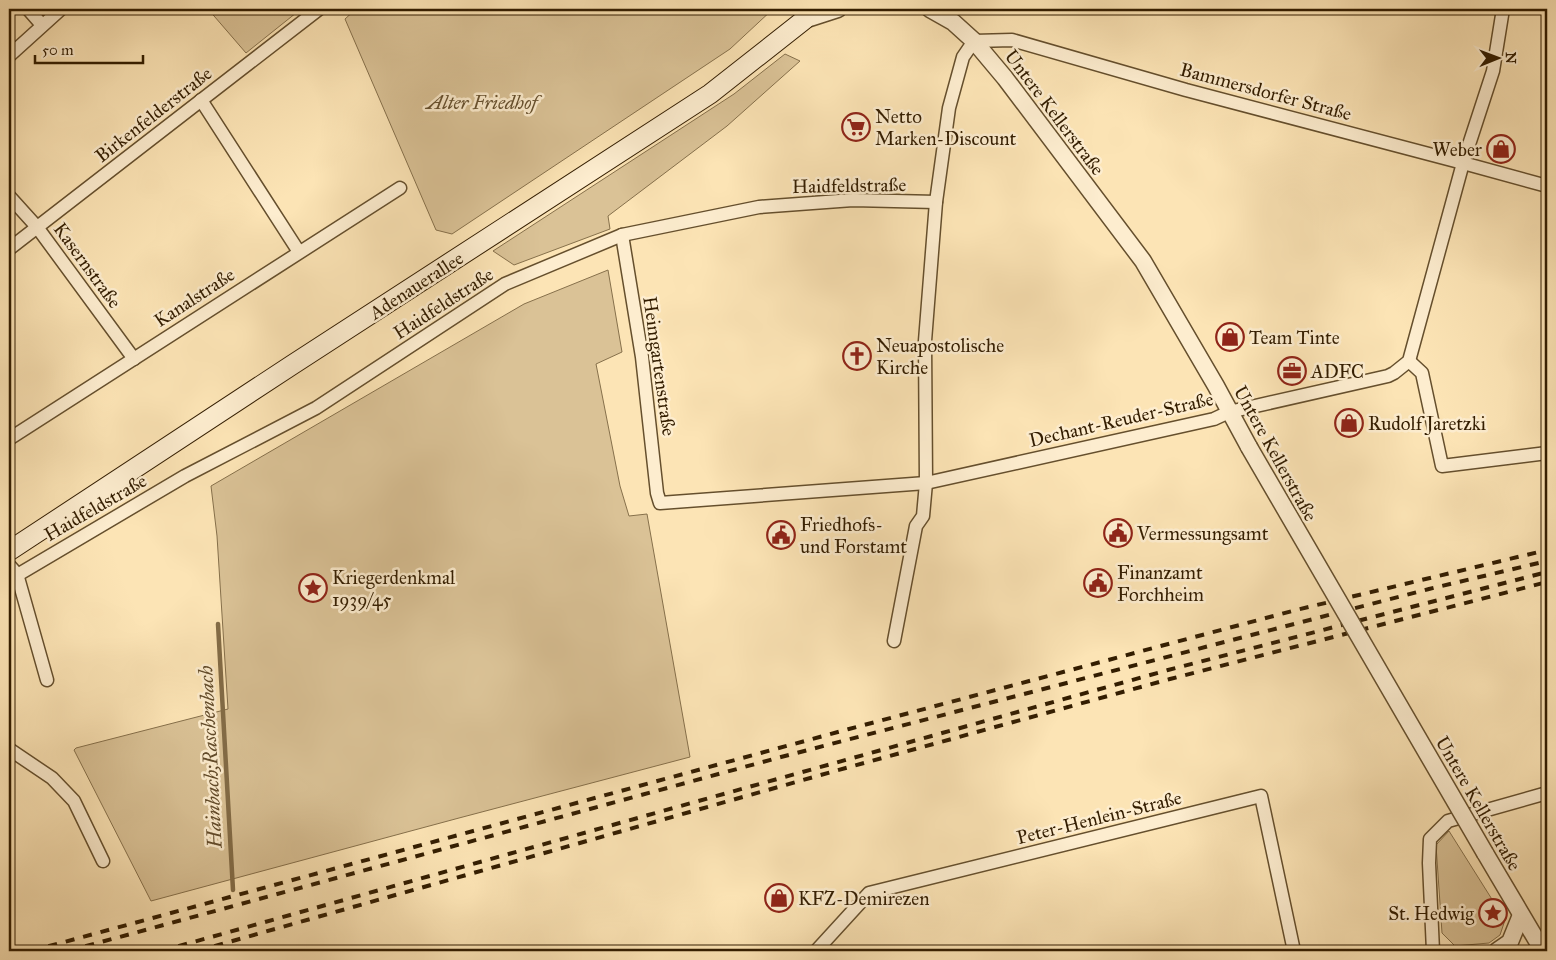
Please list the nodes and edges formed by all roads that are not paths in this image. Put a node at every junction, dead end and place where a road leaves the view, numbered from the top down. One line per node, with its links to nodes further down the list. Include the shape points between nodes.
1 (28, 9): 9 (street)
2 (61, 9): 9 (street)
3 (319, 9): 12 (street, Birkenfelderstraße)
4 (838, 9): 7 (street)
5 (930, 9): 8 (street, Untere Kellerstraße)
6 (1503, 9): 13 (street, via 1493,71)
7 (809, 14): 29 (main road, Adenauerallee, via 710,94)
8 (951, 14): 10 (street, Untere Kellerstraße)
9 (42, 25): 11 (street)
10 (974, 40): 13 (street, Bammersdorfer Straße, via 1012,40); 17 (street, via 963,57 949,108); 24 (street, Untere Kellerstraße, via 1143,261)
11 (9, 56)
12 (201, 100): 18 (street, Birkenfelderstraße); 21 (street)
13 (1463, 163): 14 (street, Bammersdorfer Straße); 23 (street)
14 (1547, 186)
15 (400, 188): 21 (street, Kanalstraße)
16 (9, 196): 18 (street, Kasernstraße)
17 (936, 202): 19 (street, Haidfeldstraße, via 853,200 758,207); 27 (street, via 926,341)
18 (37, 227): 20 (street, Birkenfelderstraße); 22 (street, Kasernstraße)
19 (622, 235): 28 (street, Heimgartenstraße, via 642,356); 30 (street, Haidfeldstraße, via 505,284 316,408 185,476)
20 (9, 249)
21 (299, 252): 22 (street, Kanalstraße)
22 (134, 359): 25 (street, Kanalstraße)
23 (1409, 362): 24 (street, Dechant-Reuder-Straße, via 1388,376); 26 (street, via 1422,373 1442,466)
24 (1229, 412): 27 (street, Dechant-Reuder-Straße, via 1214,419); 36 (street, Untere Kellerstraße, bridge)
25 (9, 439)
26 (1547, 452)
27 (926, 483): 28 (street, Dechant-Reuder-Straße); 31 (street, via 923,516 916,526)
28 (660, 503)
29 (9, 551)
30 (11, 573): 32 (street, Haidfeldstraße)
31 (894, 640)
32 (47, 680)
33 (9, 749): 35 (street, via 52,778 74,801)
34 (1547, 793): 39 (street, via 1448,821 1430,840)
35 (103, 861)
36 (1518, 911): 40 (street, via 1510,942); 41 (street, Untere Kellerstraße)
37 (816, 951): 38 (street, Peter-Henlein-Straße, via 869,893 1261,796)
38 (1294, 951)
39 (1433, 951)
40 (1497, 951)
41 (1543, 951)

